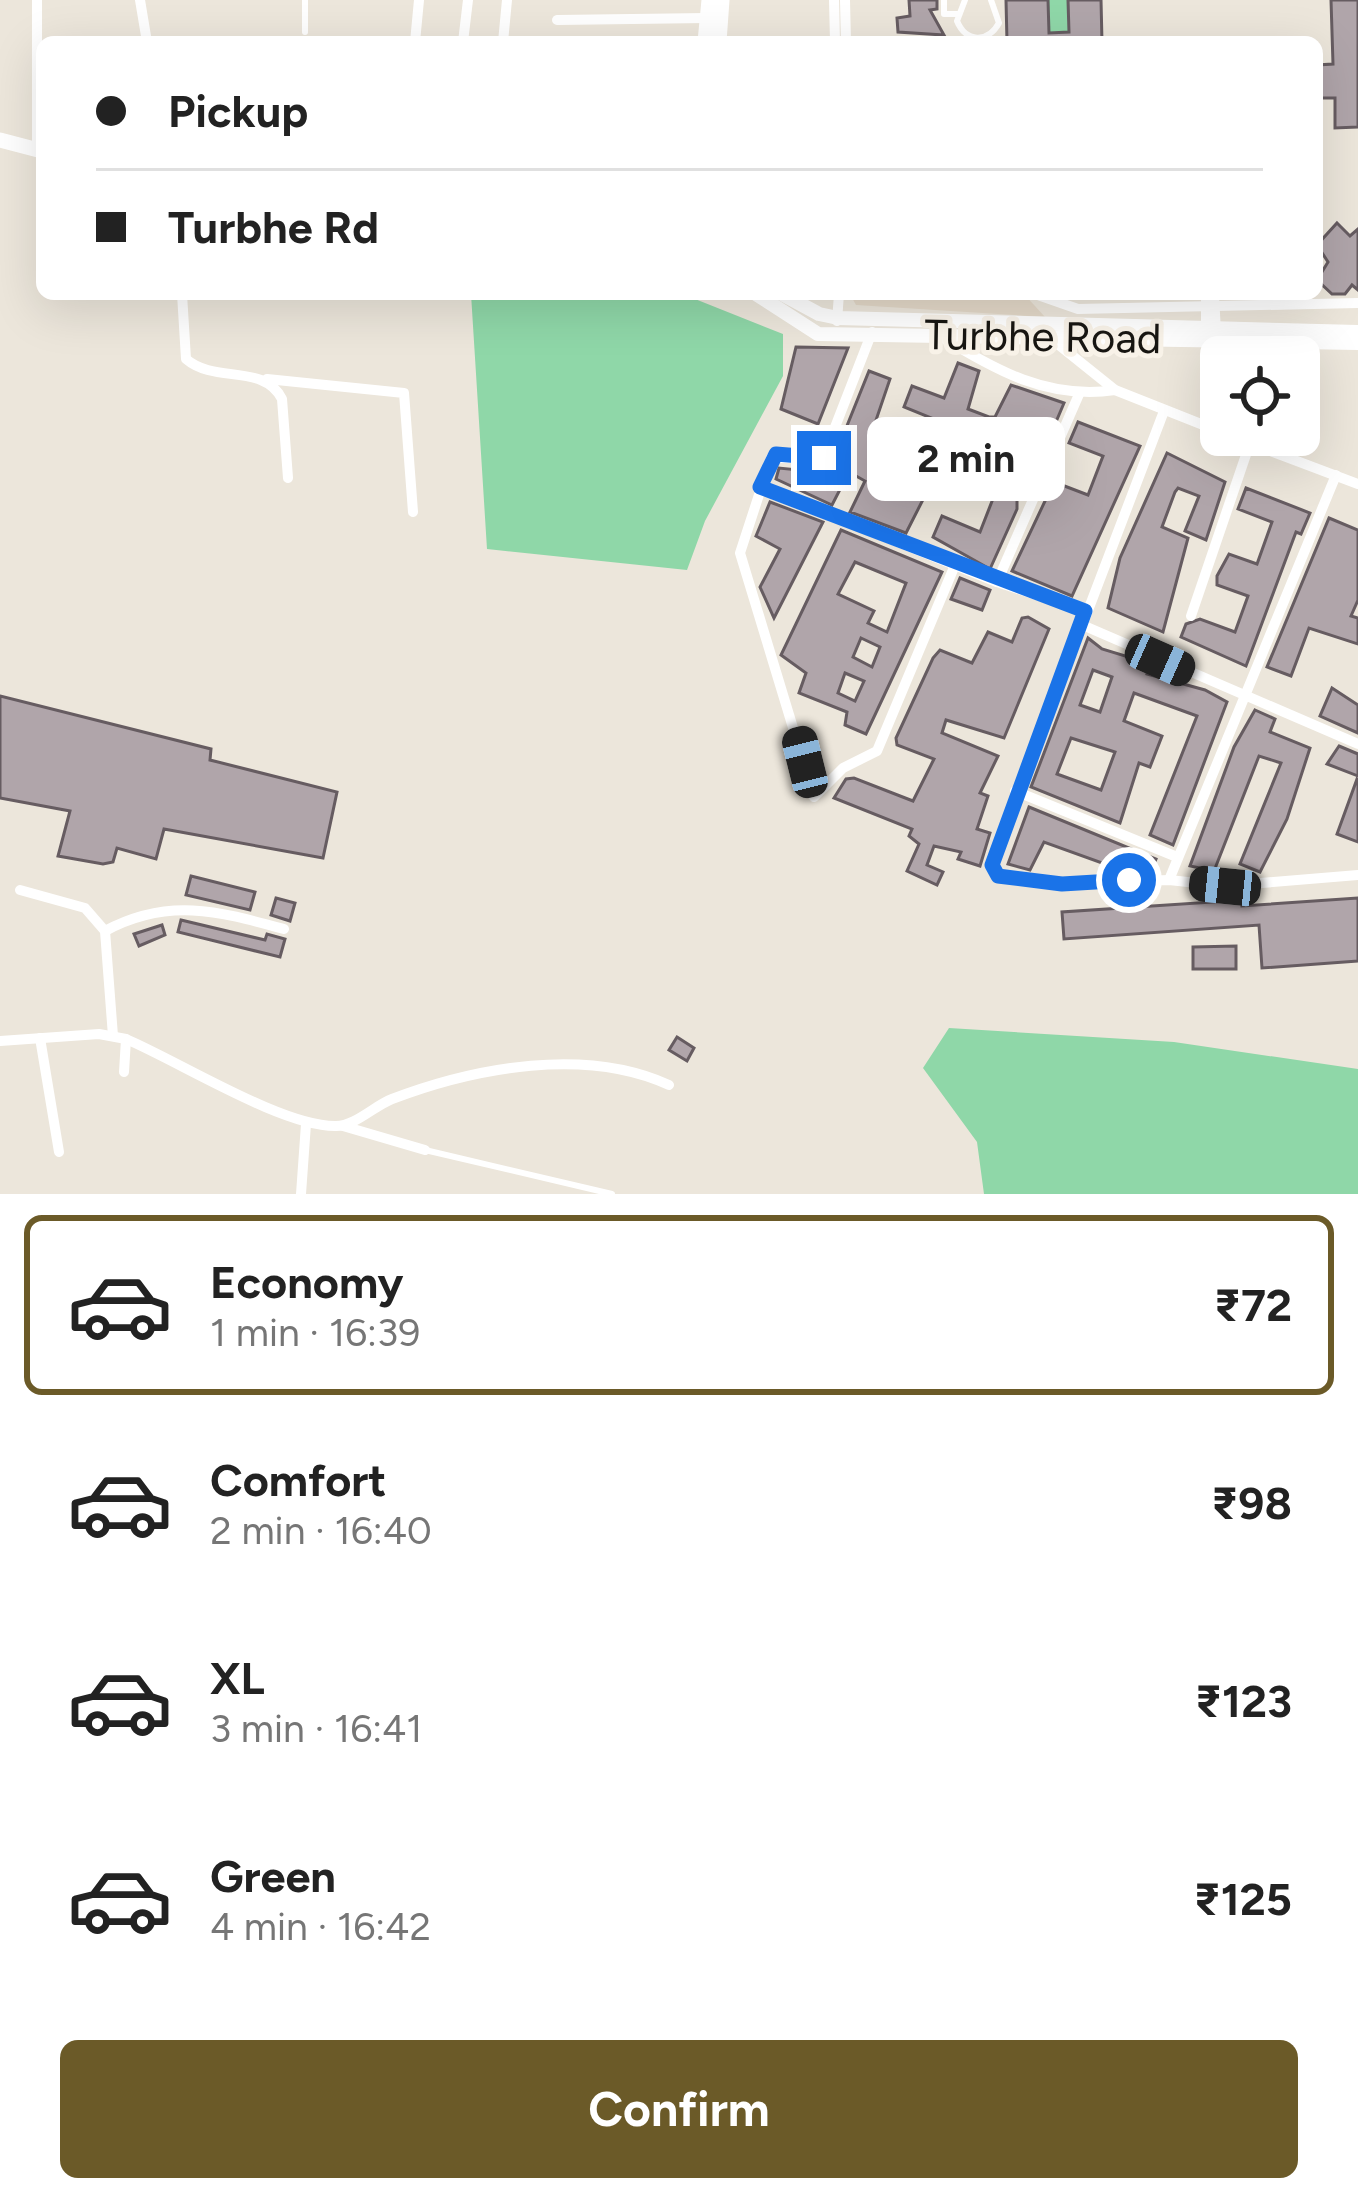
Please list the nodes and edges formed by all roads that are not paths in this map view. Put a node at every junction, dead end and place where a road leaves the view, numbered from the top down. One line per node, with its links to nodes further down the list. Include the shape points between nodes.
1 (37, 0): 18 (street)
2 (140, 0): 19 (street)
3 (305, 0): 17 (lane)
4 (419, 0): 20 (street)
5 (468, 0): 21 (street)
6 (507, 0): 22 (street)
7 (709, 0): 15 (main road)
8 (722, 0): 24 (main road)
9 (833, 0): 25 (street)
10 (845, 0): 26 (street)
11 (944, 0): 14 (lane, via 944,14)
12 (965, 0): 14 (lane)
13 (992, 0): 28 (lane, via 999,23)
14 (957, 14): 27 (lane, via 964,33)
15 (707, 18): 16 (street); 23 (main road)
16 (557, 20)
17 (305, 32)
18 (37, 36)
19 (146, 36)
20 (416, 36)
21 (465, 36)
22 (504, 36)
23 (706, 36)
24 (719, 36)
25 (835, 36)
26 (846, 36)
27 (977, 36)
28 (987, 36)
29 (0, 140): 30 (main road)
30 (36, 150)
31 (182, 300): 47 (street, via 186,359 200,370)
32 (765, 300): 40 (street, via 808,330)
33 (792, 300): 40 (street)
34 (838, 300): 40 (street)
35 (1043, 300): 36 (street, via 1078,309)
36 (1197, 300)
37 (1210, 300): 44 (street)
38 (1300, 300): 39 (street)
39 (1358, 303)
40 (836, 326): 41 (street, Turbhe Road); 44 (street)
41 (872, 332): 43 (street, Turbhe Road); 57 (street, via 824,458 776,454)
42 (1358, 332): 44 (street)
43 (938, 334): 45 (street, Turbhe Road); 49 (street, via 1004,375)
44 (1211, 334): 45 (street, Turbhe Road); 46 (street, Turbhe Road)
45 (1049, 337): 48 (street)
46 (1358, 343)
47 (267, 380): 55 (street, via 282,400); 58 (street, via 404,393)
48 (1115, 390): 49 (street); 50 (street)
49 (1080, 392): 60 (street)
50 (1164, 411): 51 (street); 61 (street)
51 (1200, 425)
52 (1246, 456): 62 (street)
53 (1285, 456): 54 (street)
54 (1336, 475): 56 (street); 64 (street)
55 (289, 478)
56 (1358, 484)
57 (760, 487): 59 (street); 59 (street, via 740,553 814,797 843,768 878,751)
58 (413, 512)
59 (955, 565): 60 (street)
60 (998, 582): 61 (street)
61 (1085, 611): 63 (street)
62 (1191, 616)
63 (1080, 624): 64 (street); 66 (street)
64 (1240, 697): 65 (street); 67 (street)
65 (1358, 744)
66 (1015, 791): 67 (street); 69 (street, via 991,854 998,876 1062,884)
67 (1177, 857): 69 (street)
68 (1358, 875): 69 (street, via 1225,886)
69 (1169, 880)
70 (20, 890): 72 (street, via 85,908)
71 (284, 929): 72 (street, via 185,906)
72 (105, 931): 74 (street)
73 (40, 1038): 74 (street); 75 (street); 81 (street)
74 (120, 1038): 76 (street); 78 (street)
75 (0, 1041)
76 (124, 1072)
77 (669, 1085): 79 (street, via 604,1064 513,1069 437,1083)
78 (306, 1124): 79 (street); 82 (street)
79 (343, 1126): 80 (street)
80 (425, 1150): 83 (lane)
81 (59, 1152)
82 (301, 1194)
83 (612, 1194)

